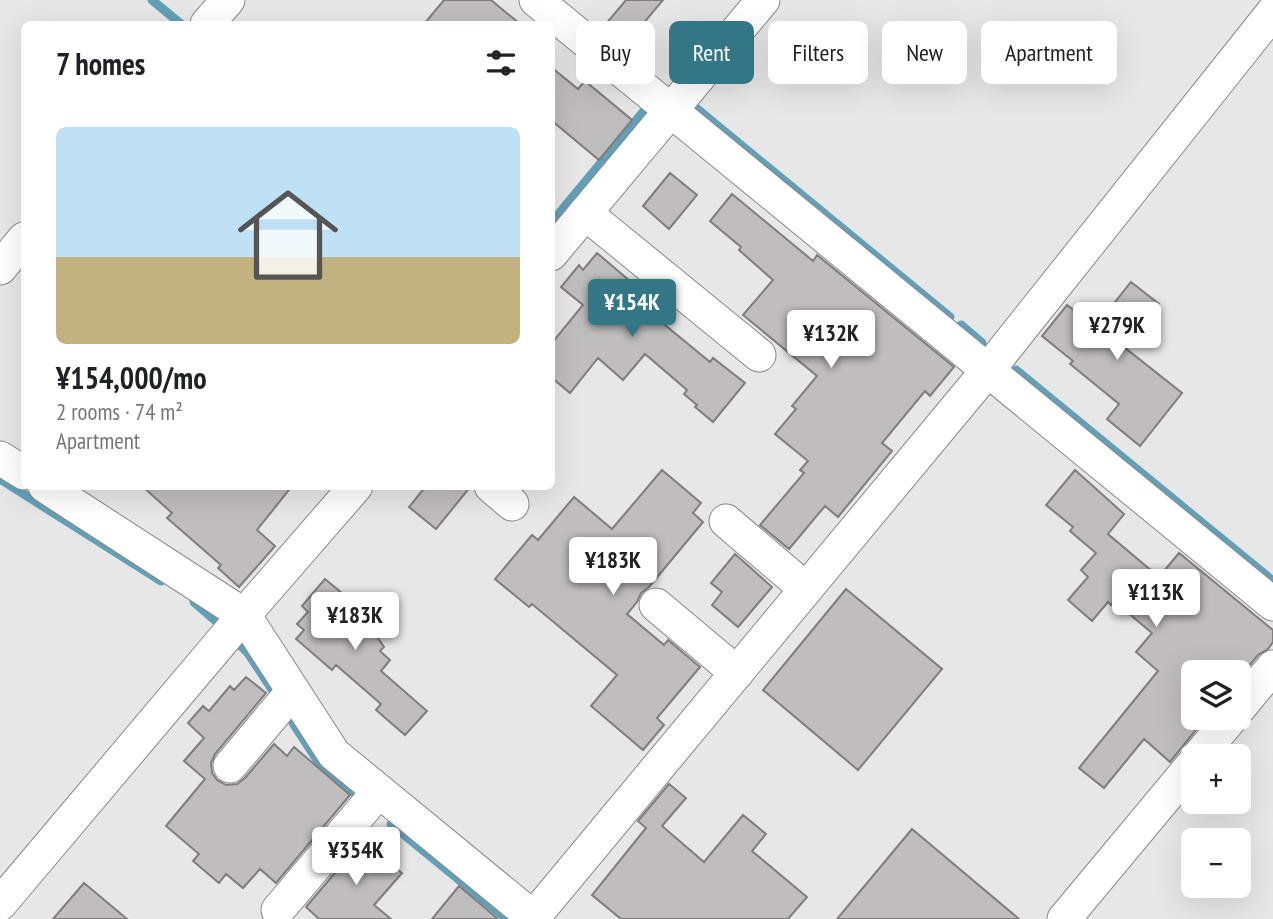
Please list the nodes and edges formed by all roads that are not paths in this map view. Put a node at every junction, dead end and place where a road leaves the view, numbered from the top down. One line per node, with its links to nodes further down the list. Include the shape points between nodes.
1 (228, 0): 5 (street)
2 (536, 0): 6 (street)
3 (763, 0): 6 (street)
4 (1273, 12): 12 (street)
5 (210, 21)
6 (671, 111): 7 (street); 12 (street)
7 (585, 213): 9 (street); 11 (street)
8 (21, 243): 10 (street)
9 (555, 249)
10 (0, 268)
11 (759, 355)
12 (988, 370): 18 (street); 19 (street)
13 (0, 458): 14 (street)
14 (21, 471)
15 (51, 490): 21 (street)
16 (353, 490): 21 (street)
17 (726, 521): 18 (street)
18 (806, 589): 23 (street)
19 (1273, 604)
20 (656, 605): 23 (street)
21 (244, 615): 24 (street); 31 (street)
22 (1273, 667): 25 (street)
23 (737, 673): 33 (street)
24 (293, 691): 28 (street); 30 (street, via 334,754)
25 (1251, 694)
26 (1221, 730): 27 (street)
27 (1209, 744)
28 (230, 766)
29 (1181, 779): 34 (street)
30 (379, 791): 32 (street); 33 (street)
31 (0, 904)
32 (278, 910)
33 (533, 919)
34 (1064, 919)

